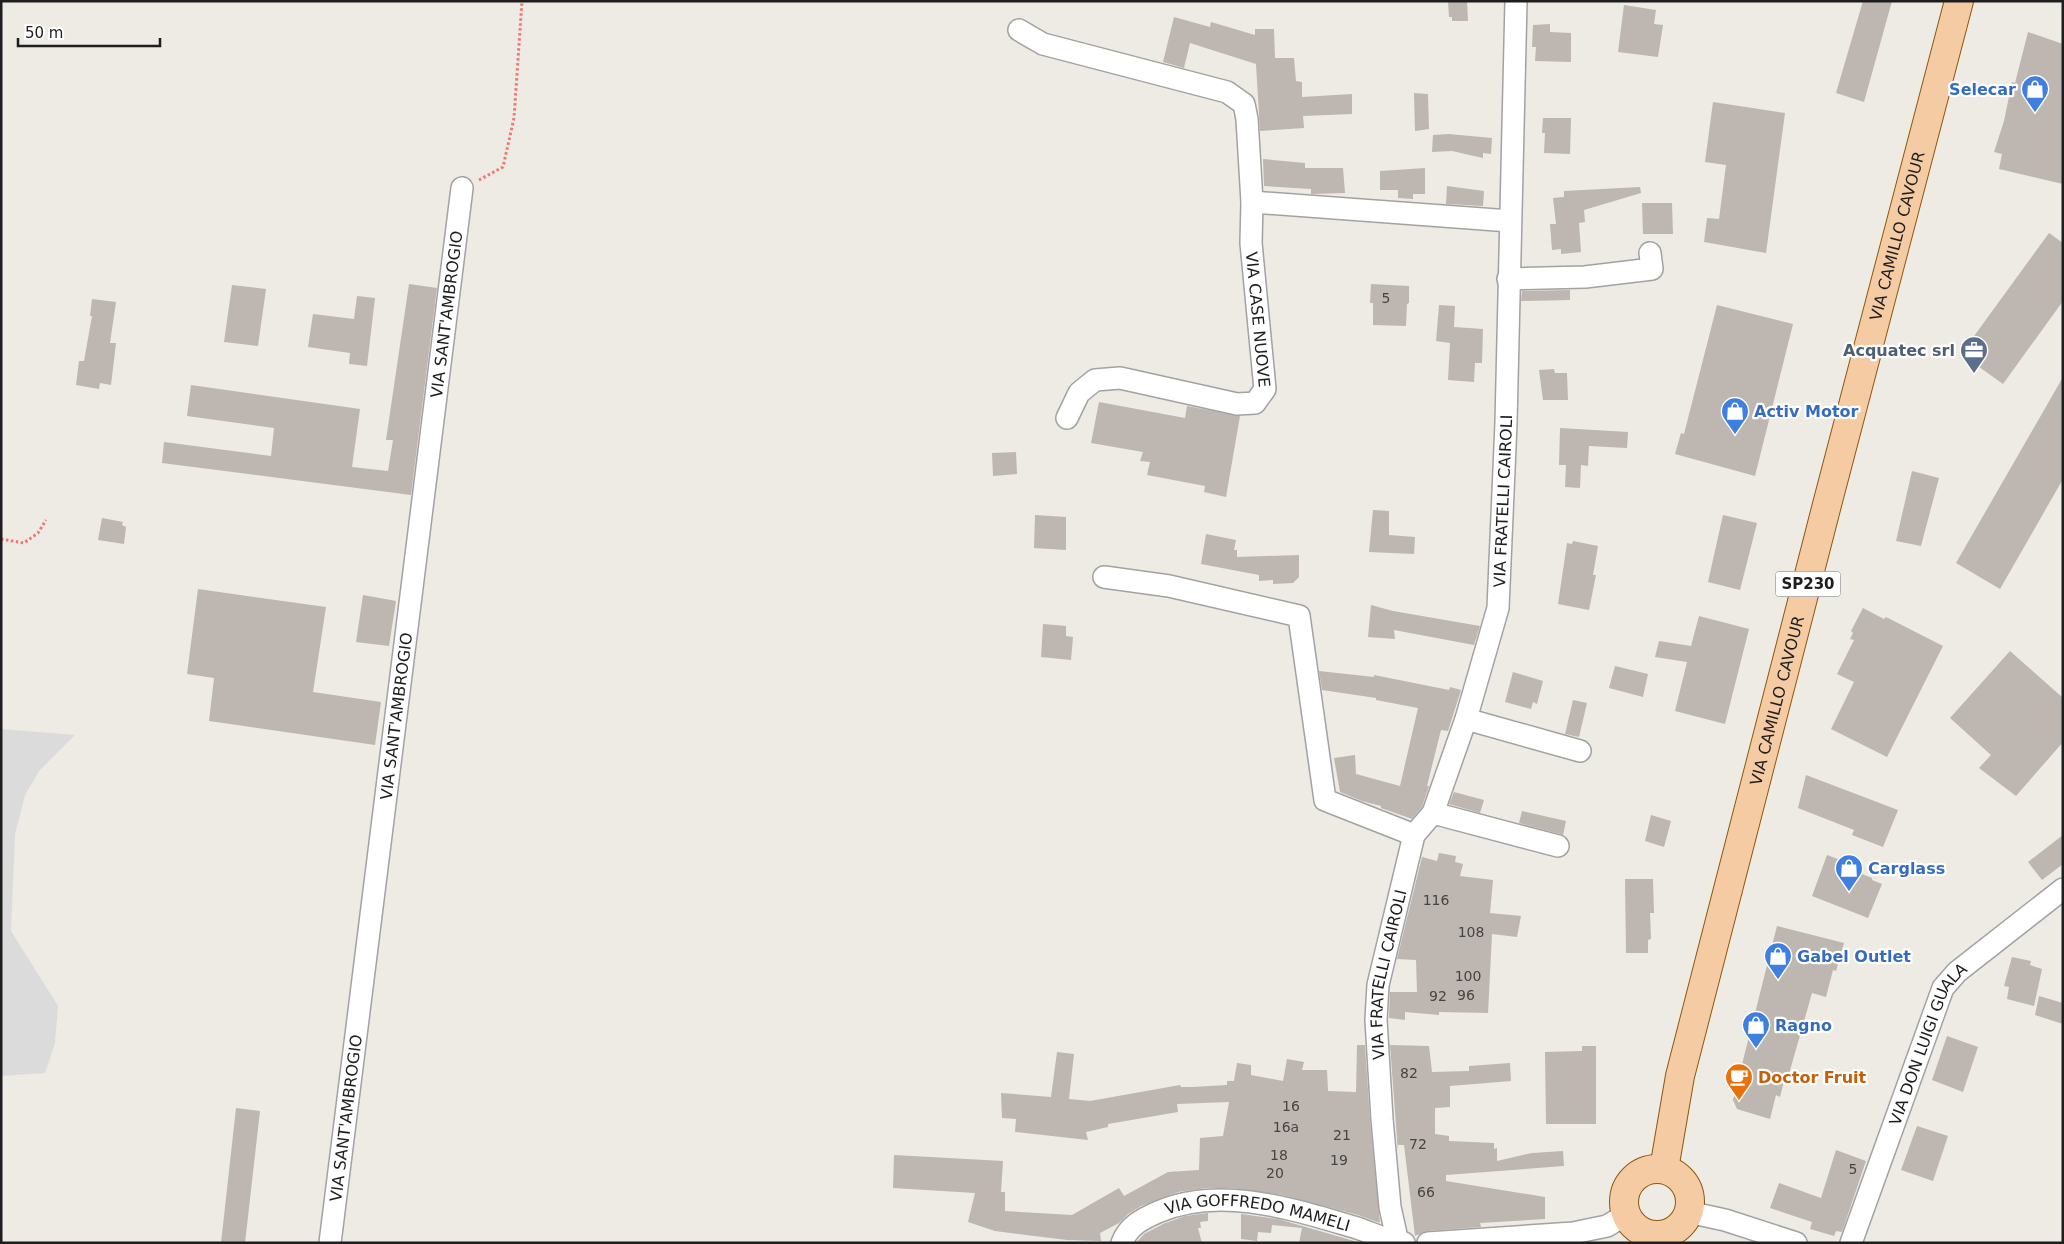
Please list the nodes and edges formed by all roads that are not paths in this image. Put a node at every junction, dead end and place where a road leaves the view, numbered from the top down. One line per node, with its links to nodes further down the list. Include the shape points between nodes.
1 (1516, 1): 6 (street, VIA FRATELLI CAIROLI)
2 (1959, 1): 17 (main road, VIA CAMILLO CAVOUR / SP230, via 1683,1066)
3 (1019, 30): 5 (street, VIA CASE NUOVE, via 1043,44 1227,92 1244,104)
4 (462, 188): 21 (street, VIA SANT'AMBROGIO)
5 (1252, 202): 6 (street); 9 (street, VIA CASE NUOVE, via 1251,243 1265,390 1256,403 1237,404 1120,378 1095,380 1079,393)
6 (1510, 221): 8 (street, VIA FRATELLI CAIROLI)
7 (1650, 253): 8 (street, via 1652,269 1585,277)
8 (1508, 279): 11 (street, VIA FRATELLI CAIROLI, via 1498,608)
9 (1067, 418)
10 (1104, 577): 14 (street, via 1169,586 1299,616 1325,800)
11 (1466, 718): 12 (street); 13 (street, VIA FRATELLI CAIROLI)
12 (1580, 750)
13 (1433, 813): 14 (street, VIA FRATELLI CAIROLI); 15 (street)
14 (1414, 835): 20 (street, VIA FRATELLI CAIROLI, via 1380,976 1376,1020 1390,1207)
15 (1558, 846)
16 (2063, 889): 26 (street, VIA DON LUIGI GUALA, via 1957,972 1943,988)
17 (1664, 1169): 18 (main road, via 1683,1181 1690,1201); 19 (main road, via 1644,1171 1629,1184 1625,1204)
18 (1688, 1212): 19 (main road, via 1676,1229 1666,1233); 25 (street, via 1725,1220)
19 (1639, 1232): 24 (street, via 1607,1226 1573,1233)
20 (1398, 1242): 22 (street, VIA GOFFREDO MAMELI, via 1274,1205 1211,1199 1174,1205 1141,1220 1124,1234); 23 (street, VIA GOFFREDO MAMELI)
21 (330, 1243)
22 (1122, 1243)
23 (1404, 1243)
24 (1428, 1243)
25 (1796, 1243)
26 (1851, 1243)

